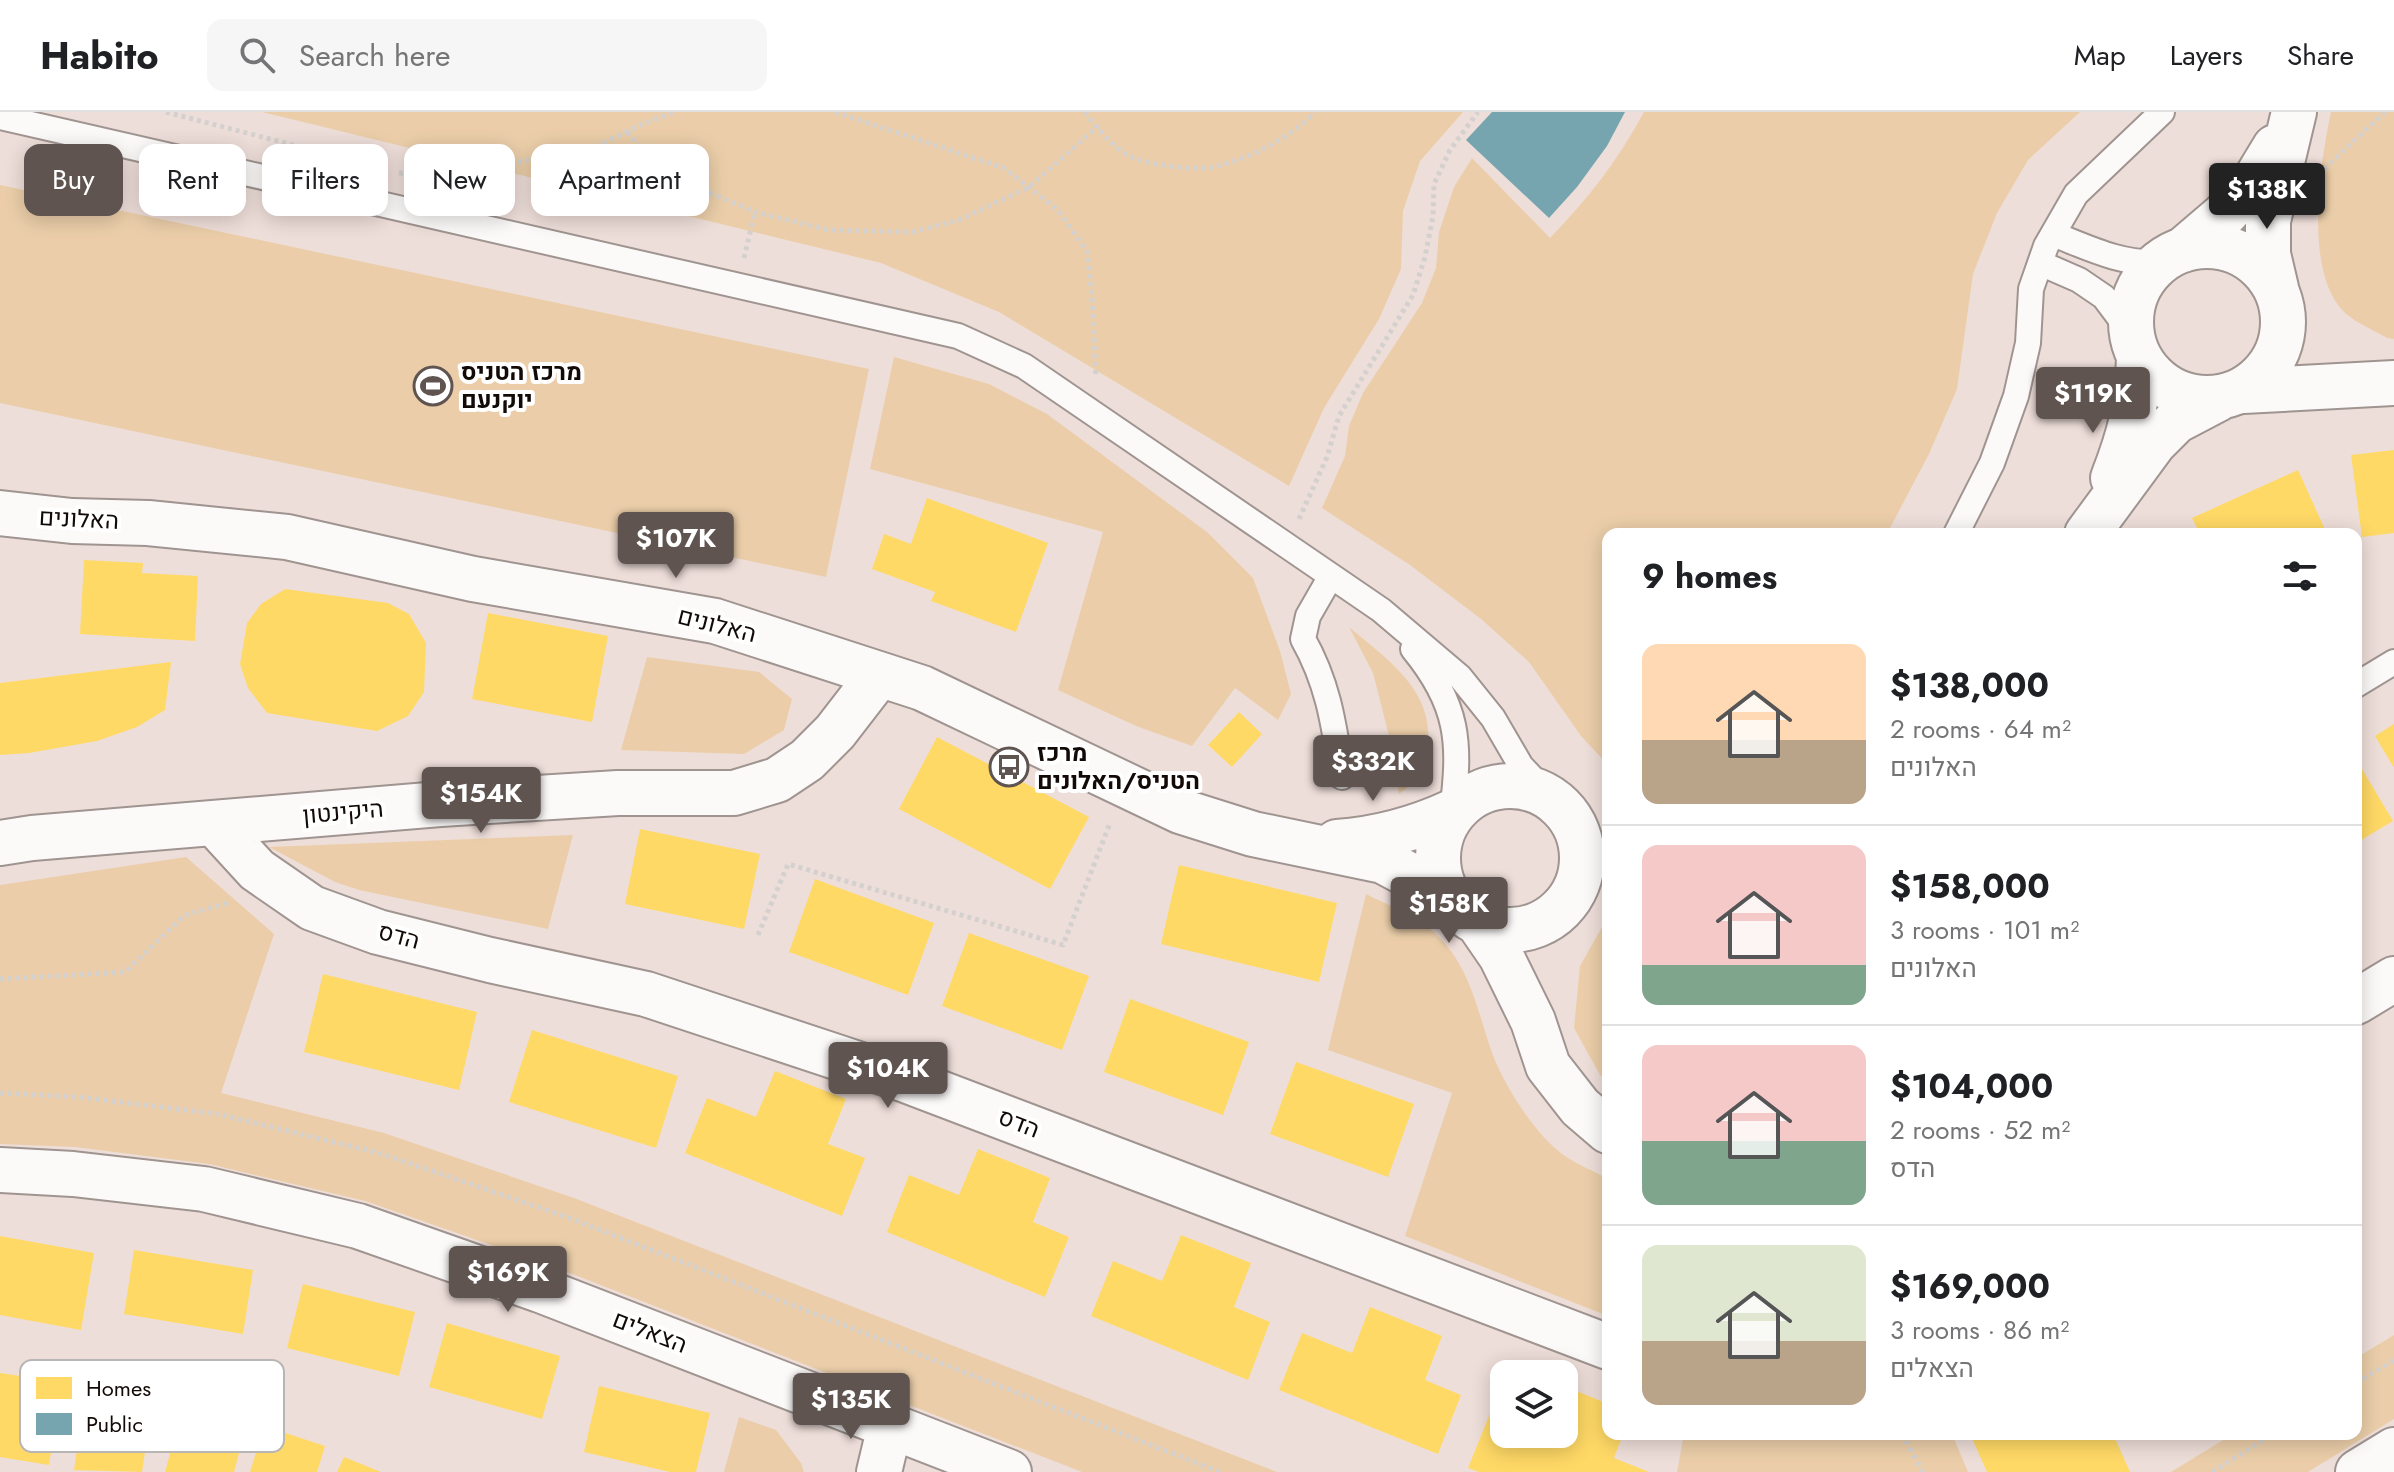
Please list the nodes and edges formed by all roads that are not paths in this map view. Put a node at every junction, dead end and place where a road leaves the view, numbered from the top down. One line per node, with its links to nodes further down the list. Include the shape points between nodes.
1 (2162, 112): 4 (lane, via 2076,194)
2 (2292, 112): 5 (street, via 2252,185); 7 (street, via 2268,221 2268,254)
3 (0, 117): 14 (lane, via 958,336 1024,366)
4 (2053, 234): 5 (lane, via 2123,260 2141,263); 6 (lane)
5 (2172, 256): 7 (street, via 2200,246 2237,252 2259,266); 8 (street, via 2152,267 2141,282 2131,307)
6 (2040, 263): 8 (lane, via 2104,297); 13 (lane, via 2031,289 2028,343 2016,396 1992,463)
7 (2279, 299): 9 (street, via 2318,359); 10 (street, via 2283,337 2273,362 2256,382)
8 (2135, 346): 10 (street, via 2165,387 2191,398); 12 (street, via 2138,400 2128,440)
9 (2394, 381): 10 (street)
10 (2230, 395): 12 (street, via 2176,421)
11 (0, 513): 17 (street, האלונים, via 287,537 473,579 715,621)
12 (2092, 527)
13 (1959, 528)
14 (1331, 576): 15 (lane); 19 (lane, via 1308,616 1303,639 1319,668 1332,713)
15 (1381, 610): 20 (lane, via 1460,677 1493,718 1521,766); 21 (lane, via 1427,667 1454,720 1458,765)
16 (2394, 662): 18 (lane)
17 (879, 675): 22 (street, היקינטון, via 807,760 777,780 734,793 603,794); 25 (street, האלונים, via 922,688 1195,815)
18 (2362, 681)
19 (1342, 777)
20 (1559, 806): 21 (street, via 1531,788 1510,785 1488,788); 23 (street); 28 (street, via 1579,835 1583,859 1579,883)
21 (1452, 812): 25 (street, האלונים, via 1391,834); 27 (street, via 1437,853)
22 (214, 823): 24 (street, היקינטון); 35 (street, הדס, via 257,870 312,908 378,932 646,994 903,1079)
23 (1602, 826)
24 (0, 843)
25 (1307, 844): 27 (street, האלונים, via 1383,861)
26 (1602, 885): 28 (street)
27 (1447, 895): 29 (street)
28 (1557, 912): 29 (street, via 1525,929); 32 (street, via 1529,995)
29 (1479, 924): 32 (street)
30 (2394, 979): 31 (street)
31 (2362, 998)
32 (1533, 1021): 33 (street, via 1548,1066)
33 (1602, 1126)
34 (0, 1170): 36 (street, הצאלים, via 204,1189 358,1226 540,1290)
35 (1602, 1345)
36 (890, 1426): 38 (street); 39 (street, הצאלים)
37 (2394, 1450): 40 (street)
38 (879, 1472)
39 (1009, 1472)
40 (2358, 1472)

